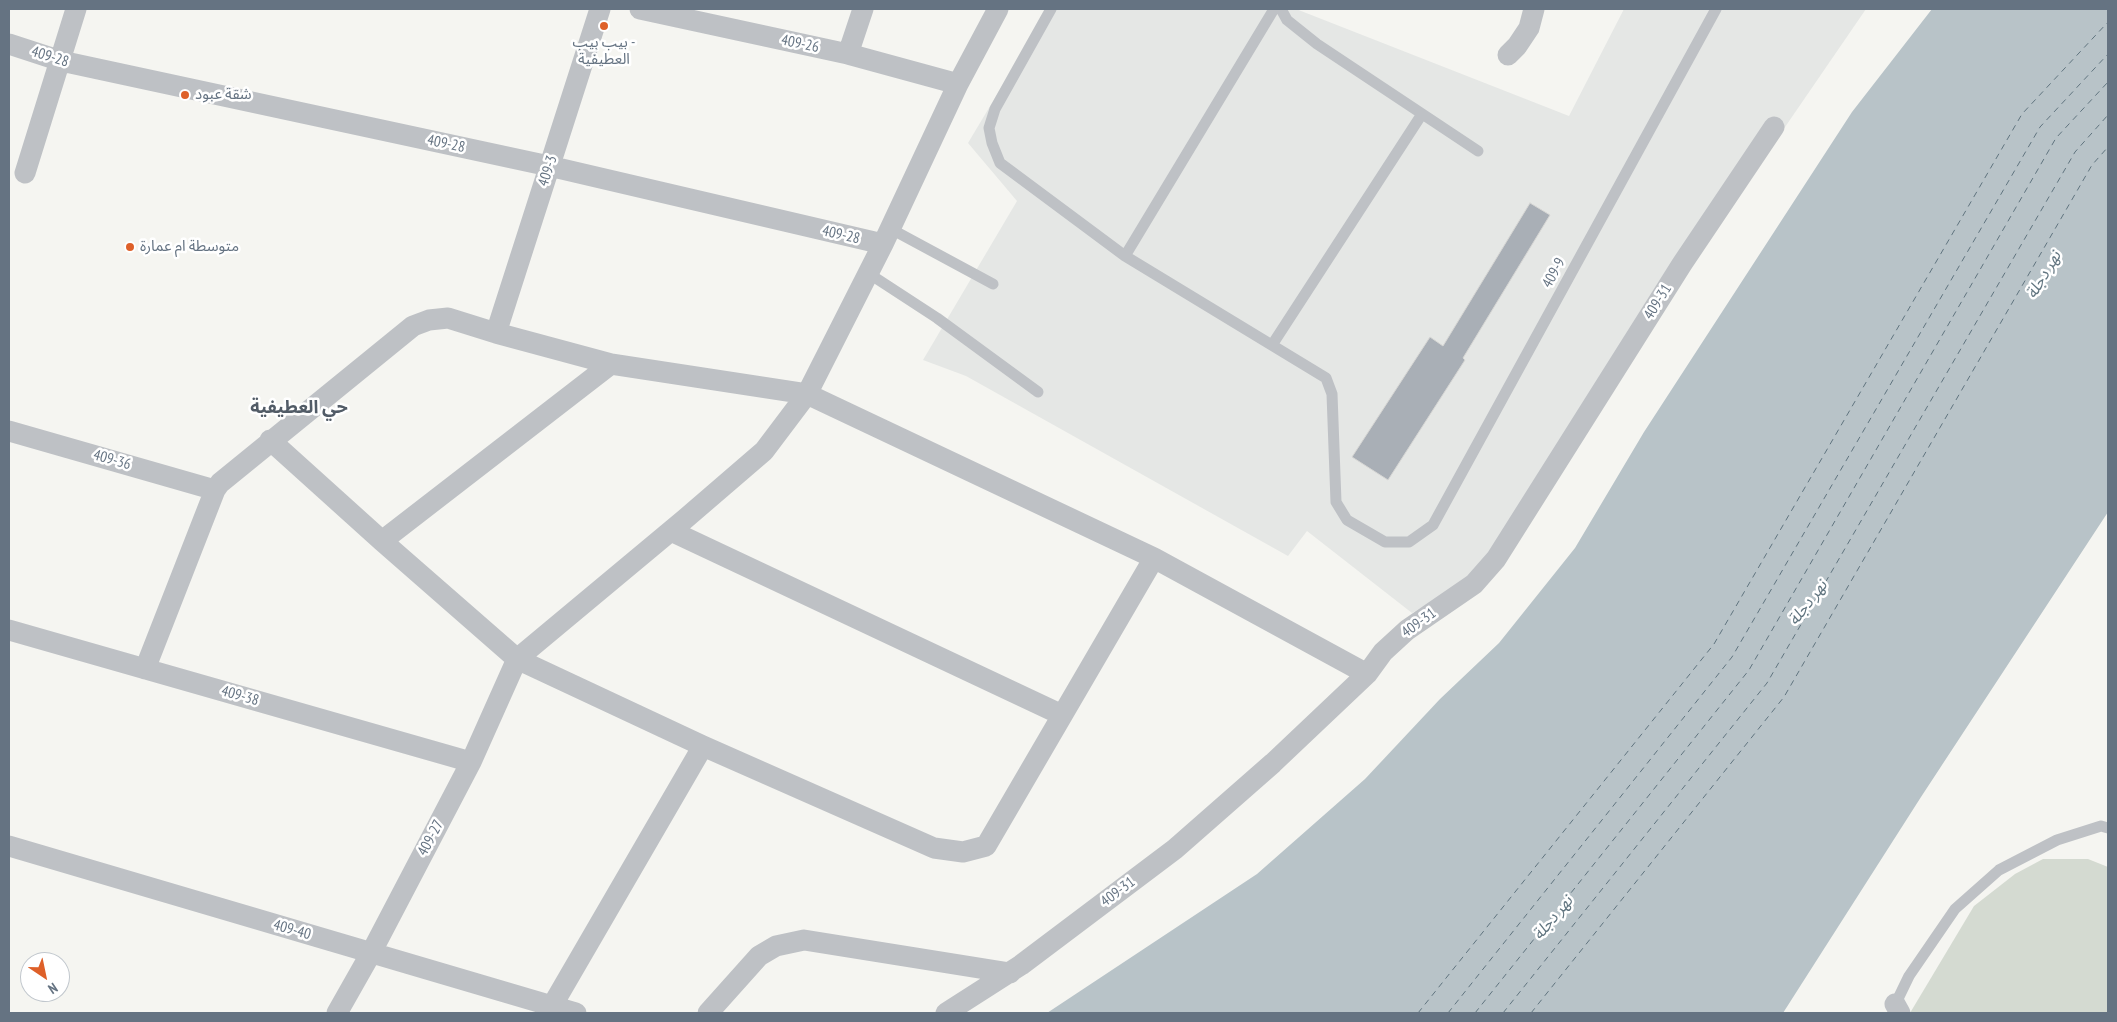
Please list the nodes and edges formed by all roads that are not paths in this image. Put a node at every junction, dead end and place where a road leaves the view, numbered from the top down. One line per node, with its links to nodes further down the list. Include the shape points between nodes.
1 (76, 9): 14 (street)
2 (600, 9): 19 (street, 409-3)
3 (640, 9): 12 (street, 409-26)
4 (863, 9): 12 (street)
5 (998, 9): 15 (street)
6 (1052, 9): 22 (lane, via 995,110 988,128 992,143 1000,163)
7 (1274, 9): 22 (lane)
8 (1281, 9): 16 (lane, via 1286,20 1317,44)
9 (1534, 9): 13 (street, via 1529,28)
10 (1716, 9): 26 (lane, 409-9, via 1433,525 1409,542 1385,542 1347,520 1336,502 1332,394 1326,378)
11 (9, 44): 14 (street, 409-28)
12 (848, 54): 15 (street, 409-26)
13 (1508, 55)
14 (61, 62): 19 (street, 409-28); 20 (street)
15 (958, 84): 21 (street)
16 (1422, 114): 18 (lane); 26 (lane)
17 (1774, 127): 39 (street, 409-31, via 1682,264 1496,559 1474,584 1407,630 1383,652)
18 (1478, 151)
19 (549, 166): 21 (street, 409-28); 25 (street, 409-3)
20 (26, 173)
21 (887, 237): 23 (street); 24 (lane)
22 (1125, 256): 26 (lane)
23 (868, 273): 28 (lane, via 937,318); 29 (street)
24 (993, 284)
25 (496, 333): 27 (street); 31 (street, via 448,318 413,326)
26 (1272, 345)
27 (611, 364): 29 (street); 34 (street)
28 (1038, 392)
29 (807, 394): 33 (street, via 764,451); 35 (street)
30 (9, 431): 32 (street, 409-36)
31 (270, 440): 32 (street, via 225,477); 34 (street)
32 (215, 490): 38 (street)
33 (671, 531): 37 (street); 40 (street)
34 (382, 541): 37 (street)
35 (1154, 558): 39 (street); 40 (street)
36 (9, 630): 38 (street, 409-38)
37 (517, 659): 41 (street); 42 (street, 409-27)
38 (145, 669): 42 (street, 409-38)
39 (1367, 674): 46 (street, 409-31, via 1175,849)
40 (1062, 715): 41 (street, via 986,846 963,852 934,848)
41 (703, 746): 47 (street)
42 (471, 762): 45 (street, 409-27)
43 (2108, 828): 48 (lane, via 2101,826 2056,840 1999,870 1955,909 1909,976)
44 (9, 846): 45 (street, 409-40)
45 (371, 953): 47 (street, 409-40); 49 (street, 409-27)
46 (1010, 973): 51 (street, via 804,940 776,946 759,956); 52 (street, 409-31)
47 (552, 1006): 50 (street, 409-40)
48 (1896, 1010)
49 (337, 1013)
50 (576, 1013)
51 (708, 1013)
52 (946, 1013)

